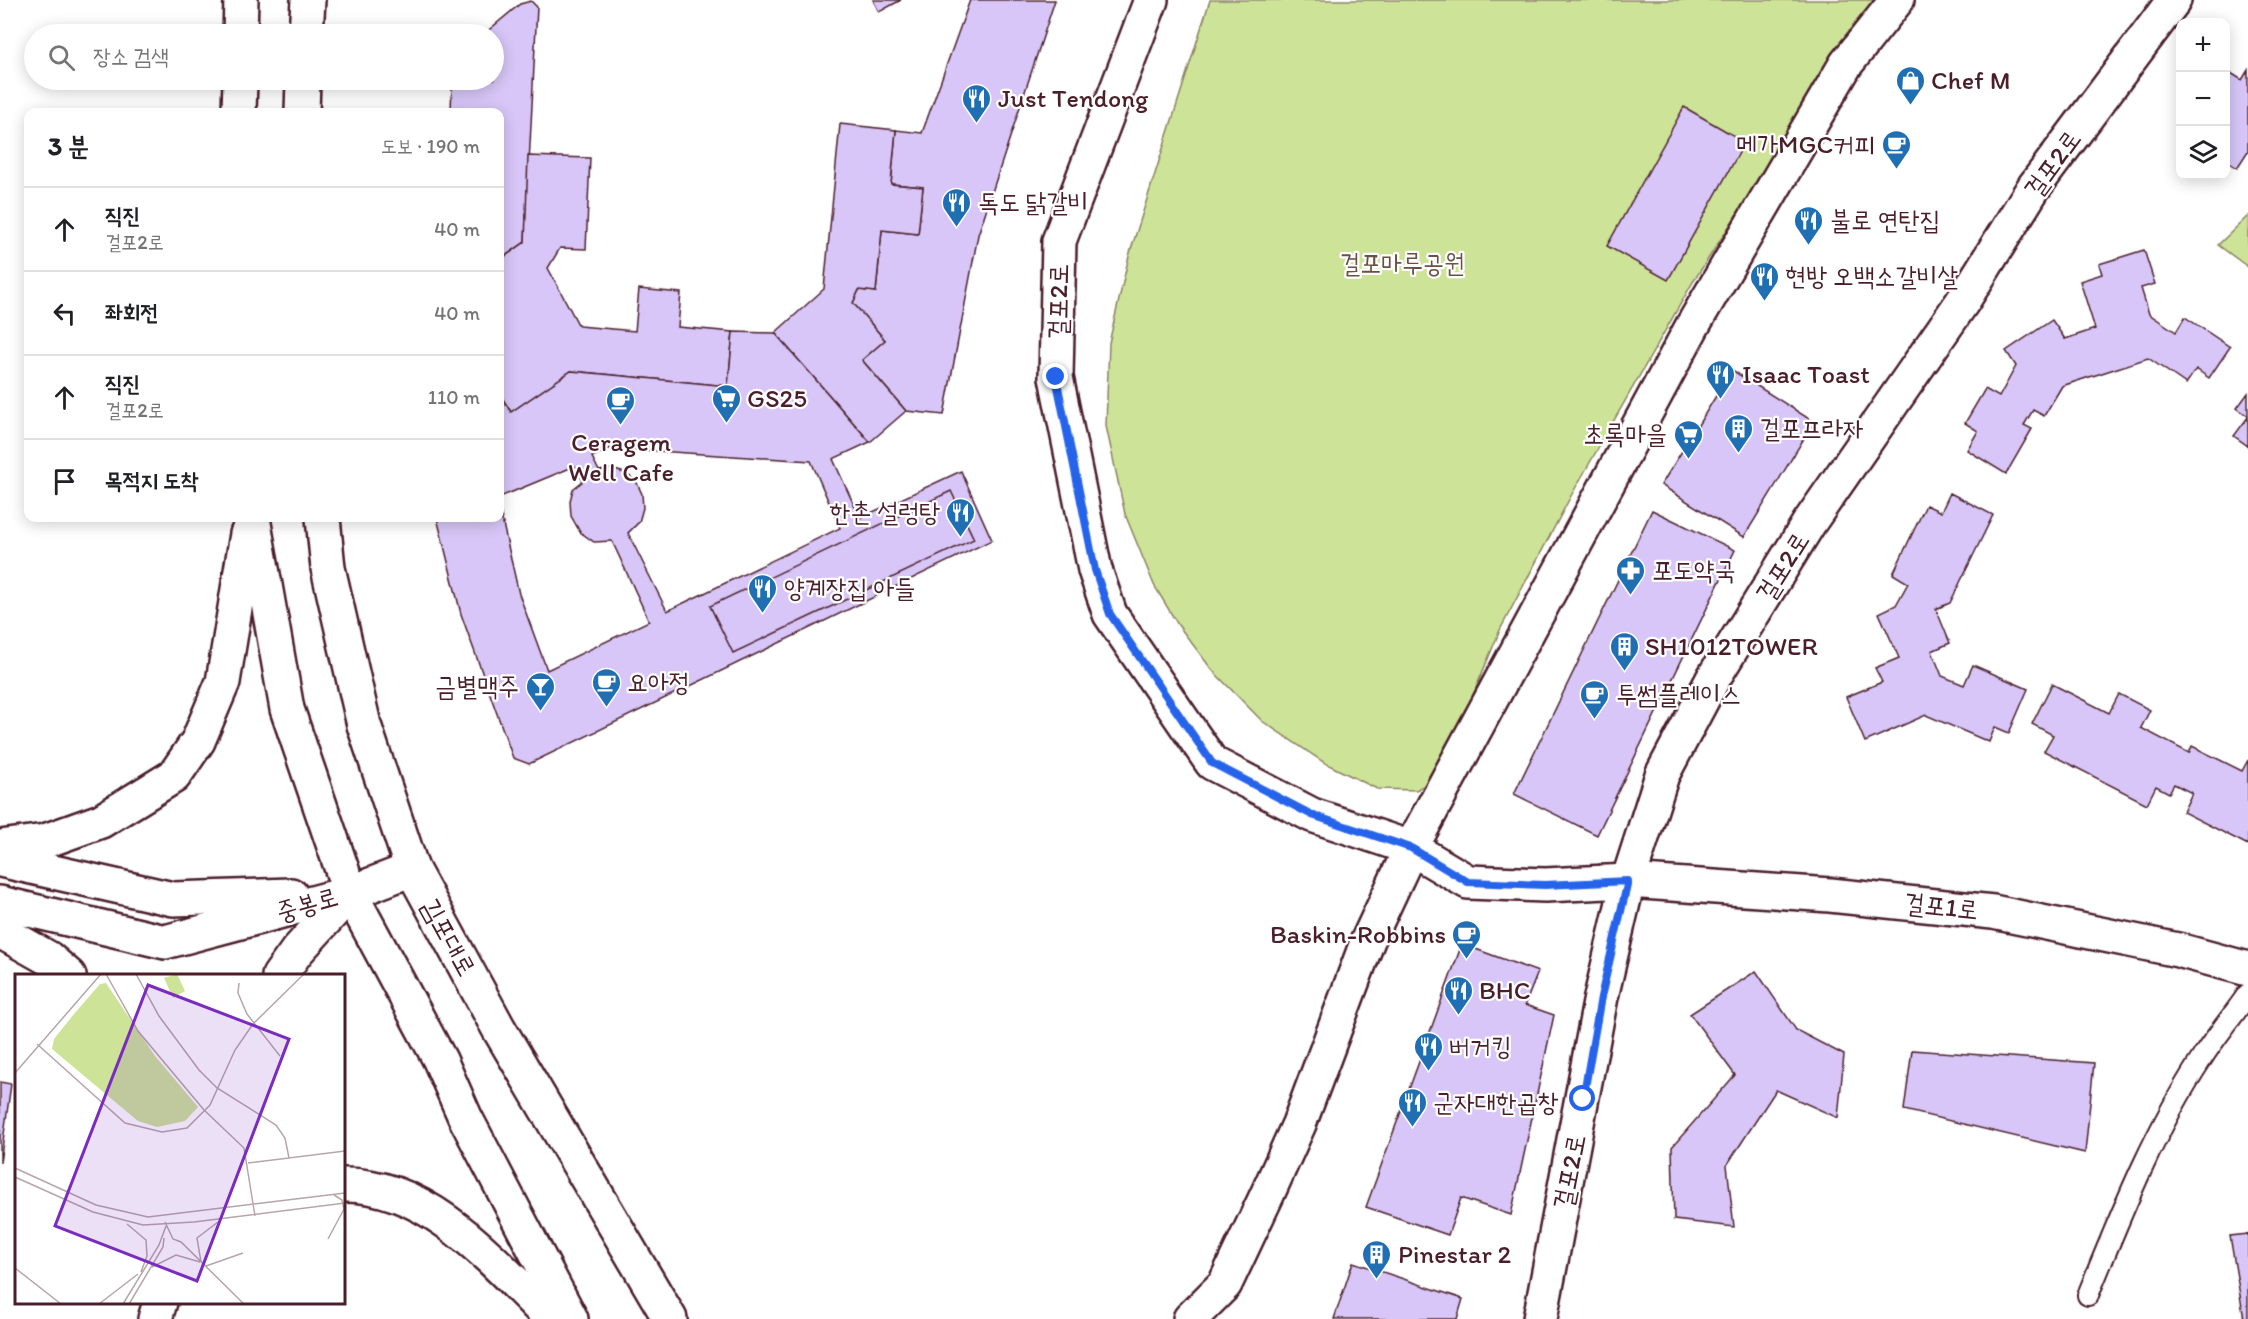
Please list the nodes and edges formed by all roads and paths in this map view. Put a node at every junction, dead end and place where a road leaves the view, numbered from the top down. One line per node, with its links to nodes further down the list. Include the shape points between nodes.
1 (241, 0): 6 (street)
2 (308, 0): 7 (street)
3 (1151, 0): 16 (street, 걸포2로, via 1059,241 1056,377 1095,570 1110,614 1212,763 1312,815)
4 (1897, 0): 16 (street, via 1846,64 1693,325)
5 (2174, 0): 19 (street, 걸포2로, via 2034,187 1963,301 1803,532 1714,677 1662,775)
6 (240, 24)
7 (307, 24)
8 (240, 90): 10 (street)
9 (303, 90): 11 (street)
10 (239, 108)
11 (303, 108)
12 (250, 522): 15 (street, via 224,682 198,741 174,776 101,821 45,841)
13 (252, 522): 20 (street, via 287,710)
14 (323, 522): 18 (street, 김포대로, via 328,568 363,725)
15 (0, 847)
16 (1411, 848): 19 (street, 걸포2로, via 1468,882 1545,885); 34 (street, via 1368,940 1299,1124 1226,1284)
17 (0, 860): 20 (street, 중봉로, via 173,899)
18 (412, 868): 20 (street); 33 (street, 김포대로, via 499,1029)
19 (1628, 881): 23 (street, 걸포1로, via 1830,895 1993,912 2178,950); 35 (street, 걸포2로, via 1601,997)
20 (350, 893): 21 (street, 중봉로, via 165,942); 25 (street); 32 (street)
21 (0, 903)
22 (0, 931): 24 (street)
23 (2248, 969)
24 (68, 974)
25 (280, 974)
26 (2248, 994): 28 (lane, via 2202,1059 2161,1129 2132,1187)
27 (345, 1185): 31 (street, via 373,1186 405,1196 446,1220)
28 (2088, 1294)
29 (159, 1304): 30 (street)
30 (154, 1319)
31 (551, 1319)
32 (571, 1319)
33 (670, 1319)
34 (1190, 1319)
35 (1540, 1319)

